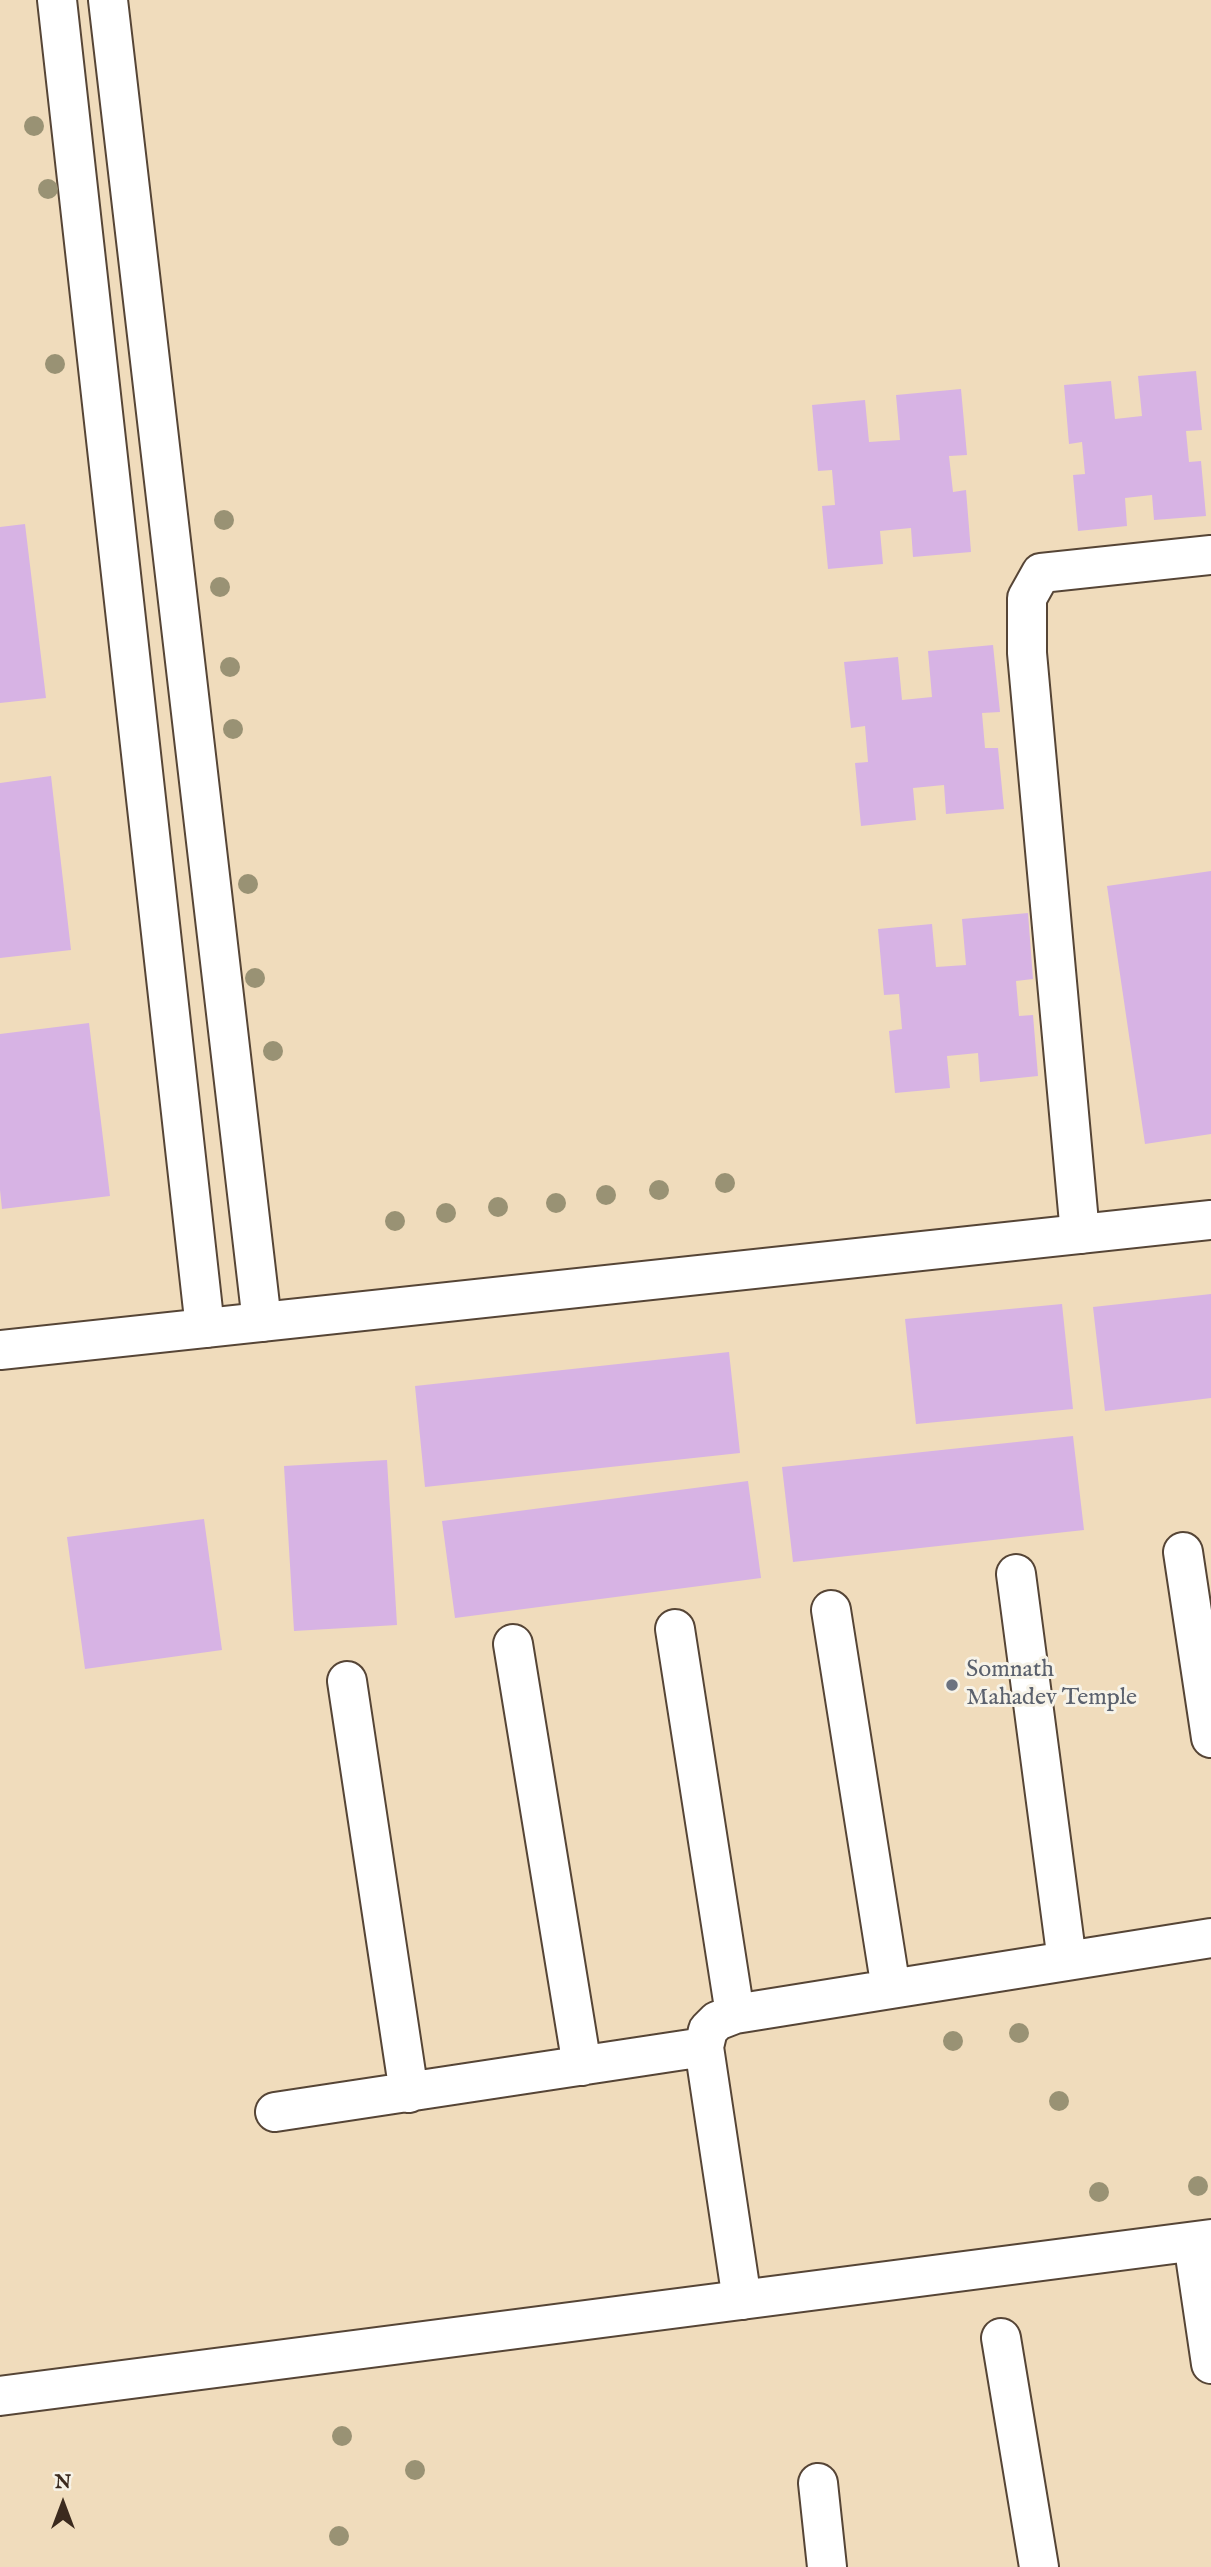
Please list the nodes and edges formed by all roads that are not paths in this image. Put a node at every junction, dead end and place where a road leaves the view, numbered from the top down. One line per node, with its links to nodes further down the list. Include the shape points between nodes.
1 (57, 0): 4 (street)
2 (108, 0): 3 (street)
3 (129, 183): 4 (street); 6 (street)
4 (78, 188): 7 (street)
5 (1211, 555): 11 (street, via 1041,573 1027,598 1027,653)
6 (174, 566): 7 (street); 8 (street)
7 (121, 572): 9 (street)
8 (204, 824): 9 (street); 12 (street)
9 (150, 831): 13 (street)
10 (1211, 1220): 11 (street)
11 (1080, 1234): 12 (street)
12 (262, 1322): 13 (street)
13 (205, 1328): 14 (street)
14 (0, 1350)
15 (1183, 1552): 21 (street)
16 (1016, 1574): 23 (street)
17 (831, 1610): 24 (street)
18 (676, 1629): 25 (street)
19 (513, 1644): 27 (street)
20 (347, 1681): 28 (street)
21 (1211, 1738)
22 (1211, 1938): 23 (street)
23 (1067, 1961): 24 (street)
24 (891, 1989): 25 (street)
25 (736, 2014): 26 (street, via 717,2021 708,2031)
26 (704, 2047): 27 (street); 31 (street)
27 (582, 2066): 28 (street)
28 (408, 2093): 29 (street)
29 (275, 2112)
30 (1202, 2240): 31 (street); 33 (street)
31 (742, 2300): 34 (street)
32 (1001, 2338): 37 (street)
33 (1211, 2364)
34 (0, 2396)
35 (818, 2483): 36 (street)
36 (827, 2567)
37 (1038, 2567)

